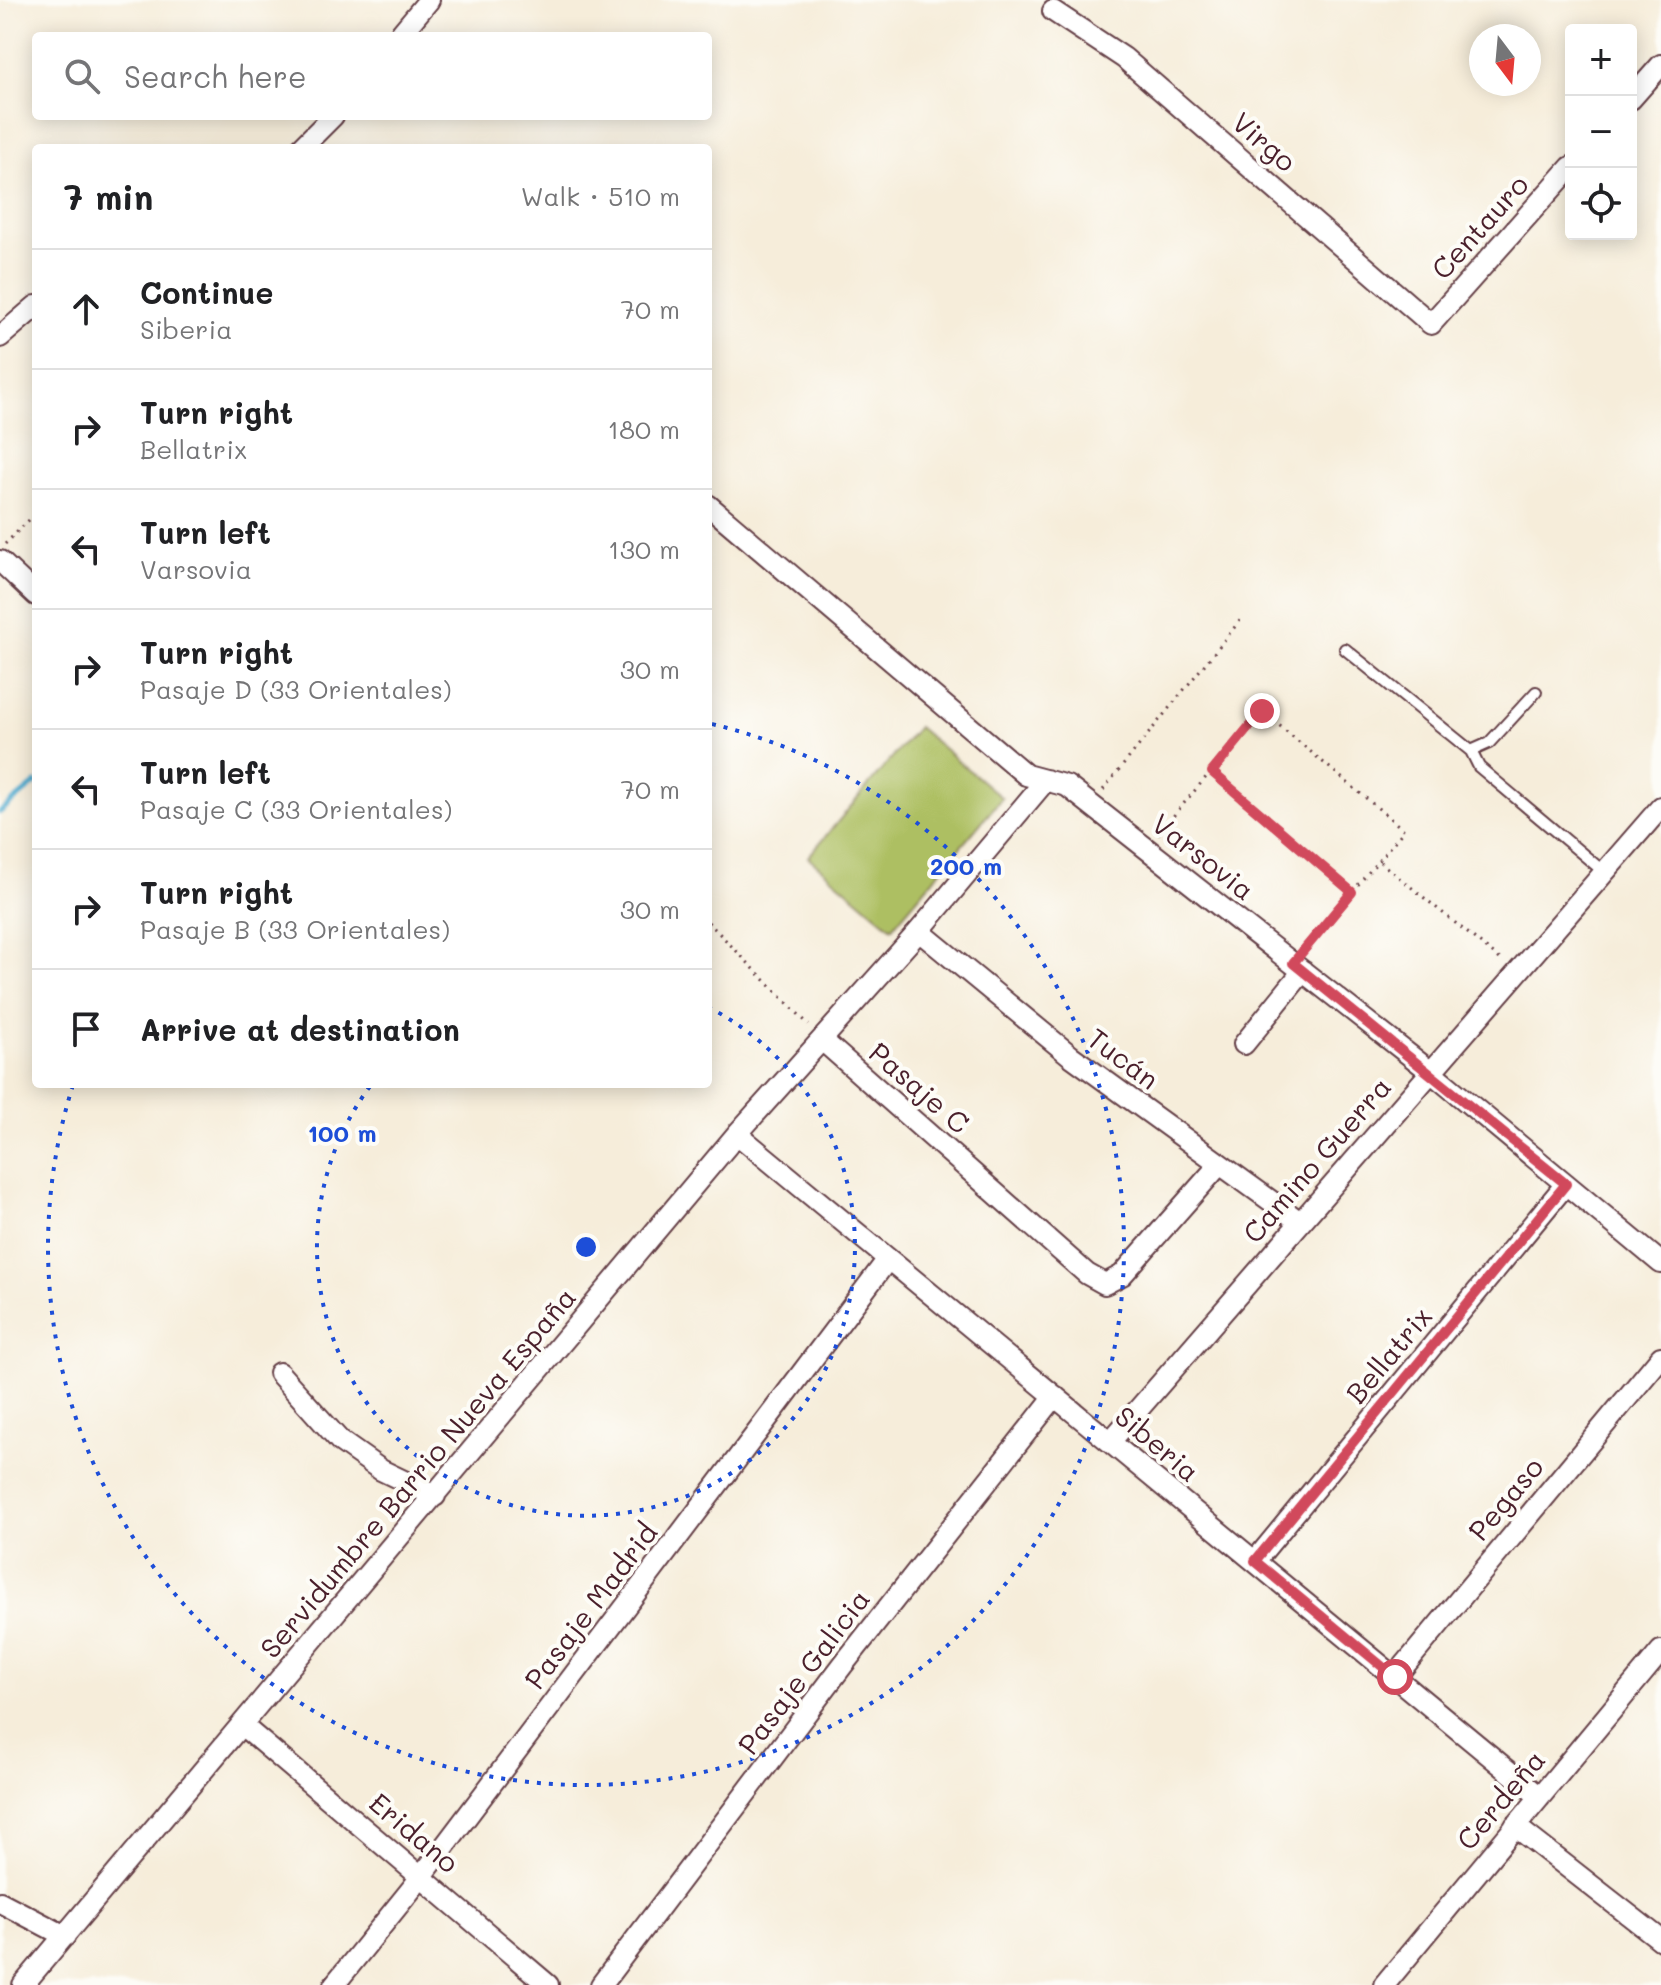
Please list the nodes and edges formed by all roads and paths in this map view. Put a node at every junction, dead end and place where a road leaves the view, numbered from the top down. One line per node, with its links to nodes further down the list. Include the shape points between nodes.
1 (429, 0): 3 (street)
2 (1053, 11): 10 (street, Virgo, via 1124,58)
3 (402, 32)
4 (1661, 65): 5 (street)
5 (1634, 96)
6 (329, 120): 7 (street)
7 (305, 144)
8 (1570, 168): 10 (street, Centauro)
9 (32, 309): 11 (street)
10 (1431, 324)
11 (0, 337)
12 (712, 508): 22 (street, Varsovia, via 1026,775)
13 (32, 517): 14 (path)
14 (0, 550)
15 (0, 561): 16 (street)
16 (32, 591)
17 (1242, 618): 24 (path, via 1103,789)
18 (1345, 649): 20 (lane)
19 (1536, 692): 20 (lane, via 1489,743)
20 (1471, 751): 27 (lane, via 1479,767)
21 (1212, 772): 25 (path); 26 (path, via 1262,711 1404,830); 28 (path)
22 (1046, 780): 24 (street, Varsovia, via 1067,786); 30 (street, Servidumbre Barrio Nueva España)
23 (1661, 807): 27 (street, Camino Guerra)
24 (1094, 808): 25 (street, Varsovia)
25 (1146, 848): 31 (street, Varsovia)
26 (1379, 861): 28 (path); 32 (path)
27 (1604, 872): 32 (street, Camino Guerra)
28 (1352, 892): 31 (path)
29 (712, 926): 33 (path)
30 (919, 931): 33 (street, Servidumbre Barrio Nueva España); 37 (street, Tucán, via 1071,1056)
31 (1298, 967): 34 (street); 35 (street, Varsovia)
32 (1517, 973): 35 (street, Camino Guerra)
33 (822, 1040): 36 (street, Servidumbre Barrio Nueva España); 37 (street, Pasaje C, via 1087,1274 1105,1284 1122,1275)
34 (1244, 1044)
35 (1431, 1072): 38 (street, Varsovia); 39 (street, Camino Guerra)
36 (737, 1134): 40 (street, Siberia); 46 (street, Servidumbre Barrio Nueva España)
37 (1219, 1165): 39 (street, Tucán)
38 (1566, 1184): 41 (street, Varsovia); 47 (street, Bellatrix)
39 (1300, 1222): 45 (street, Camino Guerra)
40 (888, 1259): 44 (street, Siberia); 53 (street, Pasaje Madrid)
41 (1661, 1263)
42 (1661, 1357): 49 (street, Pegaso)
43 (279, 1373): 46 (street, via 340,1441 381,1470)
44 (1055, 1396): 45 (street, Siberia); 60 (street, Pasaje Galicia)
45 (1110, 1442): 47 (street, Siberia)
46 (435, 1496): 50 (street, Servidumbre Barrio Nueva España)
47 (1255, 1561): 49 (street, Siberia)
48 (1661, 1651): 51 (street, Cerdeña)
49 (1395, 1677): 51 (street, Siberia)
50 (243, 1726): 53 (street, Eridano); 55 (street, Servidumbre Barrio Nueva España)
51 (1540, 1797): 52 (street, Cerdeña)
52 (1515, 1826): 56 (street); 61 (street, Cerdeña)
53 (422, 1876): 58 (street, Pasaje Madrid); 59 (street, Eridano)
54 (0, 1902): 55 (street)
55 (65, 1936): 57 (street, Servidumbre Barrio Nueva España)
56 (1661, 1940)
57 (23, 1985)
58 (334, 1985)
59 (548, 1985)
60 (601, 1985)
61 (1384, 1985)

